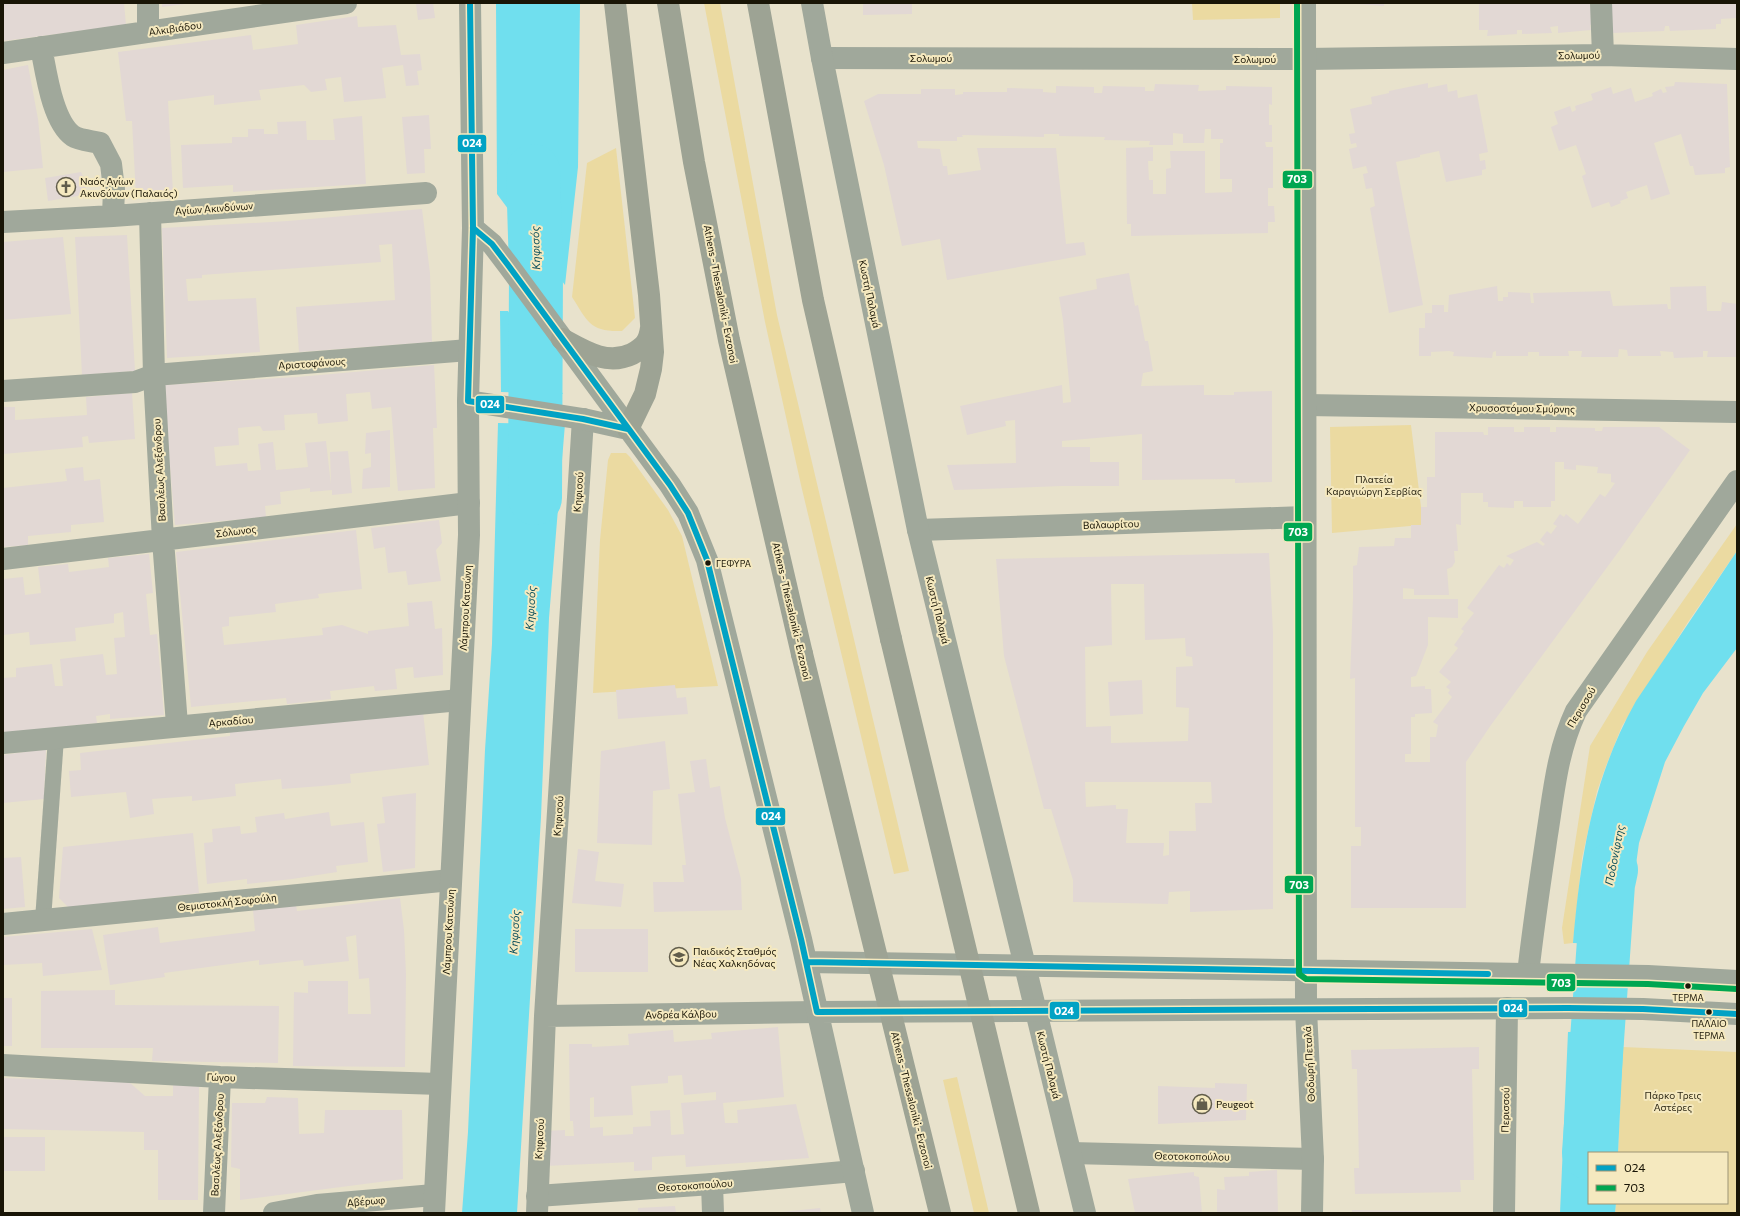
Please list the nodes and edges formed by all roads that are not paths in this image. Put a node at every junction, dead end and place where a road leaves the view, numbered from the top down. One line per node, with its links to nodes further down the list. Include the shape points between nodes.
1 (148, 3): 10 (street)
2 (346, 3): 10 (street, Αλκιβιάδου)
3 (470, 3): 21 (street, Λάμπρου Κατσώνη)
4 (615, 3): 22 (highway)
5 (668, 3): 69 (highway, Athens - Thessaloniki - Evzonoi, bridge, via 694,162 728,332 802,654)
6 (758, 3): 70 (highway, bridge, via 813,300 891,639)
7 (812, 3): 14 (street, Κωστή Παλαμά)
8 (1305, 3): 15 (street, Θοδωρή Πεταλά)
9 (1601, 3): 13 (street)
10 (148, 32): 11 (street, Αλκιβιάδου)
11 (41, 47): 12 (street, Αλκιβιάδου); 19 (street, via 48,83 60,120 73,136 100,143 111,164 114,189)
12 (3, 53)
13 (1603, 55): 15 (street, Σολωμού); 16 (street, Σολωμού)
14 (822, 58): 15 (street, Σολωμού); 35 (street, Κωστή Παλαμά)
15 (1306, 59): 28 (street, Θοδωρή Πεταλά)
16 (1737, 59)
17 (426, 193): 18 (street, Αγίων Ακινδύνων)
18 (150, 213): 19 (street, Αγίων Ακινδύνων); 25 (street, Βασιλέως Αλεξάνδρου)
19 (113, 216): 20 (street, Αγίων Ακινδύνων)
20 (3, 222)
21 (473, 228): 23 (street, via 492,244); 24 (street, Λάμπρου Κατσώνη)
22 (651, 328): 23 (highway, via 649,340 643,347 615,359 595,355); 31 (highway, via 653,352 649,379 641,406)
23 (562, 339): 31 (street)
24 (469, 350): 25 (street, Αριστοφάνους); 27 (street, Λάμπρου Κατσώνη)
25 (154, 375): 26 (street, Αριστοφάνους, via 135,382); 36 (street, Βασιλέως Αλεξάνδρου)
26 (3, 391)
27 (468, 401): 30 (street); 33 (street, Λάμπρου Κατσώνη)
28 (1306, 405): 29 (street, Χρυσοστόμου Σμύρνης); 34 (street, Θοδωρή Πεταλά)
29 (1737, 412)
30 (583, 418): 31 (street); 55 (street, Κηφισού)
31 (628, 429): 45 (street, via 688,513 707,560)
32 (1737, 481): 48 (street, Περισσού, via 1576,711 1565,734 1558,766)
33 (470, 503): 36 (street, Σόλωνος); 38 (street, Λάμπρου Κατσώνη)
34 (1305, 517): 35 (street, Βαλαωρίτου); 47 (street, Θοδωρή Πεταλά)
35 (918, 530): 46 (street, Κωστή Παλαμά)
36 (163, 540): 37 (street, Σόλωνος); 39 (street, Βασιλέως Αλεξάνδρου)
37 (3, 559)
38 (460, 700): 39 (street, Αρκαδίου); 42 (street, Λάμπρου Κατσώνη)
39 (177, 726): 40 (street, Αρκαδίου)
40 (56, 738): 41 (street, Αρκαδίου); 43 (lane)
41 (3, 743)
42 (451, 880): 43 (street, Θεμιστοκλή Σοφούλη); 58 (street, Λάμπρου Κατσώνη)
43 (43, 920): 44 (street, Θεμιστοκλή Σοφούλη)
44 (3, 924)
45 (806, 962): 46 (street); 53 (street)
46 (1025, 966): 47 (street); 52 (street, Κωστή Παλαμά)
47 (1306, 971): 48 (street); 51 (street, Θοδωρή Πεταλά)
48 (1528, 974): 49 (street, via 1648,976)
49 (1737, 981)
50 (1507, 1008): 51 (street, Ανδρέα Κάλβου); 54 (street, Ανδρέα Κάλβου, via 1643,1009); 73 (street, Περισσού)
51 (1306, 1009): 52 (street, Ανδρέα Κάλβου); 60 (street, Θοδωρή Πεταλά)
52 (1034, 1010): 53 (street, Ανδρέα Κάλβου); 59 (street, Κωστή Παλαμά)
53 (817, 1012): 55 (street, Ανδρέα Κάλβου); 61 (street)
54 (1737, 1014)
55 (545, 1016): 64 (street, Κηφισού)
56 (3, 1065): 57 (street, Γώγου)
57 (220, 1077): 58 (street, Γώγου); 65 (street, Βασιλέως Αλεξάνδρου)
58 (440, 1084): 63 (street, Λάμπρου Κατσώνη)
59 (1071, 1154): 60 (street, Θεοτοκοπούλου); 71 (street, Κωστή Παλαμά)
60 (1313, 1159): 72 (street, Θοδωρή Πεταλά)
61 (854, 1171): 62 (street, Θεοτοκοπούλου); 68 (street)
62 (712, 1184): 64 (street, Θεοτοκοπούλου); 67 (street)
63 (434, 1204): 66 (street, Αβέρωφ, via 317,1205)
64 (537, 1204)
65 (214, 1213)
66 (274, 1213)
67 (714, 1213)
68 (863, 1213)
69 (940, 1213)
70 (1029, 1213)
71 (1085, 1213)
72 (1312, 1213)
73 (1504, 1213)

